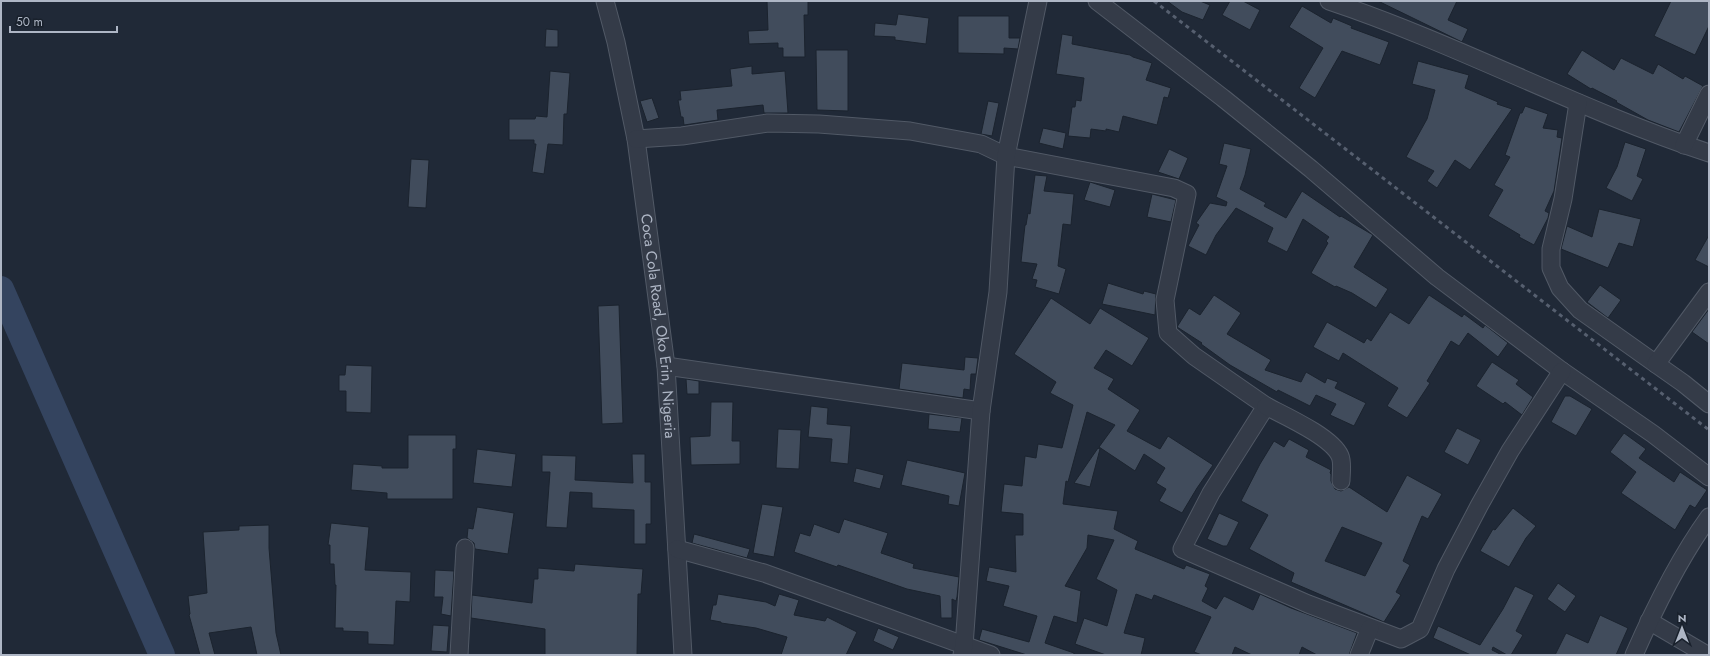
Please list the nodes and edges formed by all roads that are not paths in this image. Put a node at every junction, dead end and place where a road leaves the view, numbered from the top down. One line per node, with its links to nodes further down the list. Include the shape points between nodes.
1 (605, 1): 7 (street, Coca Cola Road, Oko Erin, Nigeria)
2 (1038, 1): 10 (street)
3 (1097, 1): 14 (street, via 1241,112 1437,277)
4 (1329, 1): 6 (street, via 1374,16)
5 (1709, 94): 8 (street)
6 (1578, 103): 8 (street); 12 (street, via 1563,199 1550,249 1551,268 1560,288 1580,310)
7 (636, 139): 10 (street, via 682,136 768,123 820,124 910,131 981,144); 13 (street, Coca Cola Road, Oko Erin, Nigeria)
8 (1684, 145): 9 (street)
9 (1709, 153)
10 (1006, 156): 16 (street, via 1174,188 1187,194 1165,300 1168,333 1194,356); 17 (street, via 998,292)
11 (1709, 292): 12 (street)
12 (1656, 364): 15 (street)
13 (666, 366): 17 (street); 22 (street, Coca Cola Road, Oko Erin, Nigeria)
14 (1562, 371): 18 (street, via 1654,434); 24 (street, via 1510,451 1483,499 1446,569 1420,629 1402,639)
15 (1709, 404)
16 (1266, 406): 19 (street, via 1332,444 1341,457); 24 (street, via 1211,493 1182,549)
17 (981, 411): 25 (street)
18 (1709, 477)
19 (1341, 481)
20 (1709, 517): 23 (street, via 1691,542)
21 (465, 548): 26 (street)
22 (676, 549): 25 (street, via 764,573); 27 (street, Coca Cola Road, Oko Erin, Nigeria)
23 (1649, 621): 30 (street); 31 (street)
24 (1370, 628): 29 (street)
25 (963, 651): 28 (street)
26 (459, 655)
27 (683, 655)
28 (991, 655)
29 (1359, 655)
30 (1634, 655)
31 (1707, 655)

